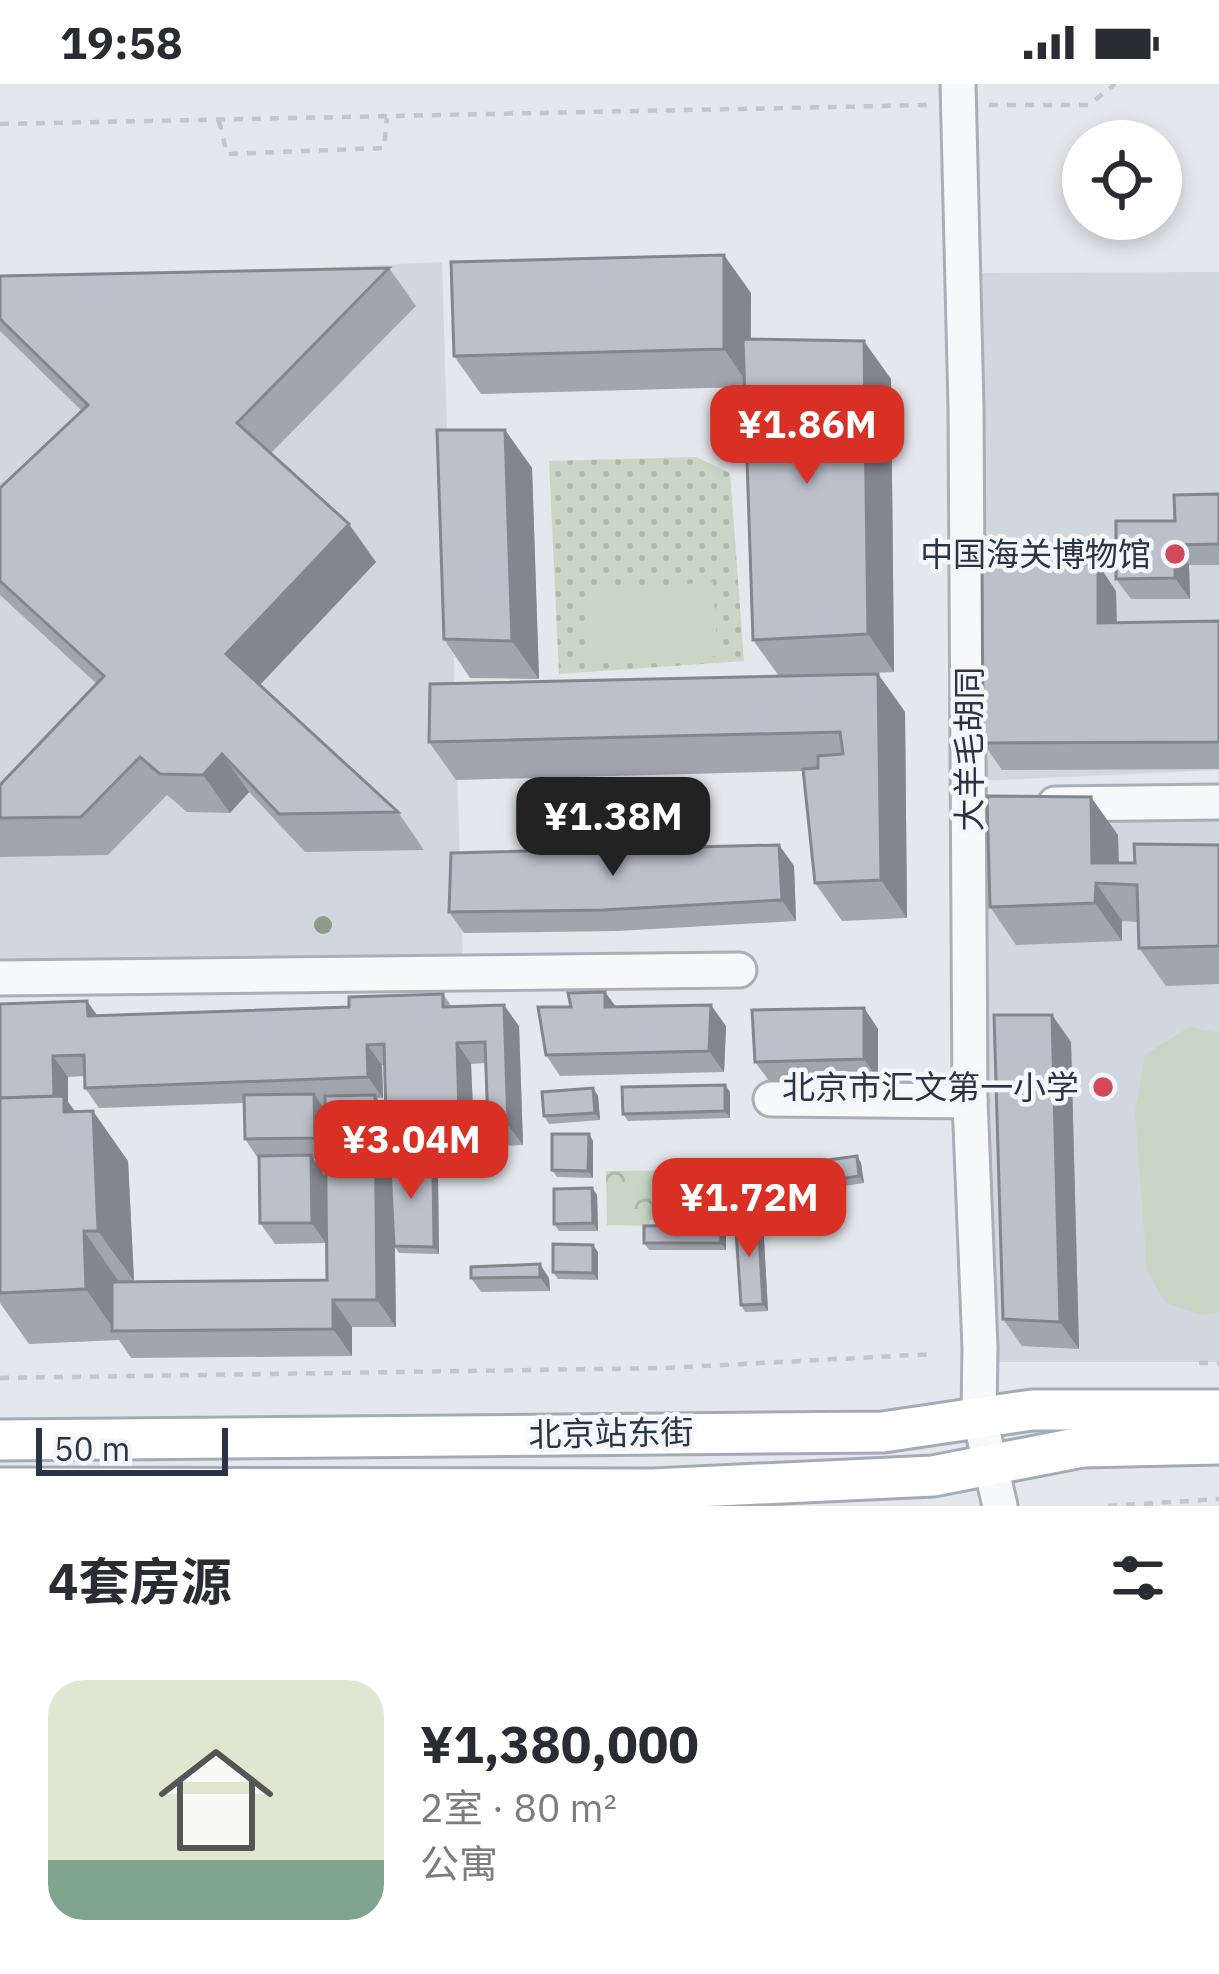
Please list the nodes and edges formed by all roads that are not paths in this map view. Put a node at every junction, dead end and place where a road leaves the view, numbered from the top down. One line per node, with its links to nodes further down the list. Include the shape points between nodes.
1 (959, 94): 3 (street, 大羊毛胡同)
2 (1219, 802): 3 (street)
3 (991, 805): 7 (street, 大羊毛胡同)
4 (739, 970): 5 (street)
5 (0, 978)
6 (771, 1099): 7 (street)
7 (970, 1102): 9 (street, 大羊毛胡同)
8 (1219, 1410): 9 (main road, 北京站东街)
9 (979, 1415): 10 (main road, 北京站东街, via 883,1432); 12 (street, 大羊毛胡同)
10 (0, 1440)
11 (1219, 1444): 12 (main road, 北京站东街, via 1082,1447)
12 (992, 1465): 14 (main road, 北京站东街); 18 (street)
13 (0, 1488): 15 (main road, 北京站东街)
14 (706, 1496): 17 (main road, 北京站东街)
15 (41, 1497): 16 (main road, 北京站东街)
16 (416, 1498): 17 (main road, 北京站东街)
17 (524, 1498)
18 (1000, 1506)

